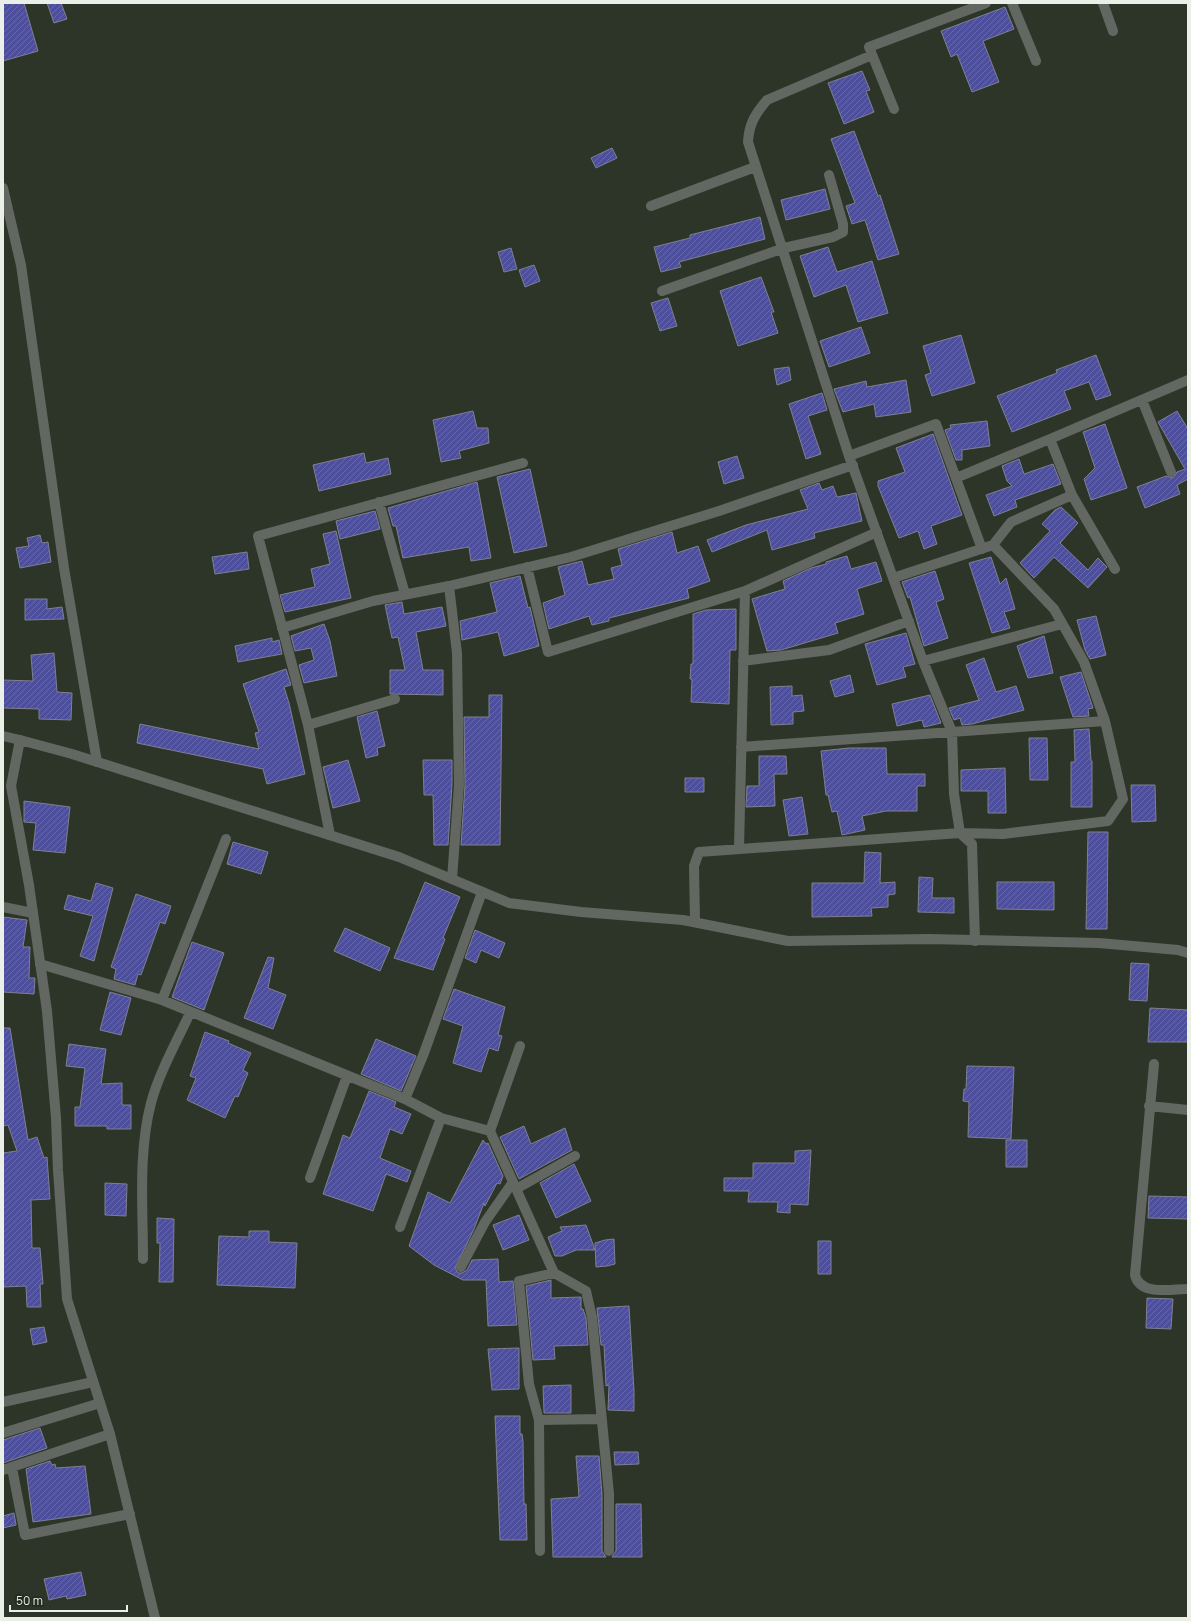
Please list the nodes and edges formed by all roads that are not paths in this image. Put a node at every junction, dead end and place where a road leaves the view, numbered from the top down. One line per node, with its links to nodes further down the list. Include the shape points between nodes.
1 (986, 3): 5 (street, via 869,47)
2 (1012, 3): 6 (street)
3 (1103, 3): 4 (street)
4 (1113, 31)
5 (872, 55): 7 (street); 8 (street, via 766,100 755,113 749,127 748,142)
6 (1036, 61)
7 (894, 109)
8 (755, 167): 11 (street); 12 (street)
9 (829, 175): 12 (street, via 843,232 833,237)
10 (3, 188): 44 (street, via 21,265 64,568)
11 (651, 206)
12 (784, 248): 13 (street); 17 (street)
13 (662, 291)
14 (1188, 380): 15 (street)
15 (1142, 400): 16 (street); 19 (street)
16 (1050, 439): 20 (street); 21 (street)
17 (851, 461): 20 (street, via 936,424); 23 (street); 26 (street, via 711,513 571,557)
18 (523, 463): 22 (street)
19 (1171, 472)
20 (956, 478): 25 (street)
21 (1072, 495): 24 (street, via 1011,522); 27 (street)
22 (379, 502): 31 (street); 34 (street, via 258,536)
23 (876, 532): 28 (street); 30 (street)
24 (993, 545): 25 (street); 33 (street, via 1054,609)
25 (982, 549): 28 (street)
26 (527, 567): 29 (street); 30 (street, via 548,652)
27 (1115, 569)
28 (893, 578): 32 (street)
29 (449, 586): 31 (street); 49 (street, via 457,653 459,784)
30 (745, 591): 35 (street)
31 (406, 594): 34 (street, via 365,603)
32 (909, 621): 35 (street, via 829,650); 36 (street)
33 (1062, 624): 36 (street); 38 (street, via 1084,662)
34 (282, 628): 39 (street)
35 (743, 661): 43 (street)
36 (922, 661): 40 (street)
37 (395, 699): 39 (street)
38 (1105, 720): 40 (street); 45 (street, via 1123,800 1108,821 1003,834)
39 (308, 725): 46 (street)
40 (952, 732): 43 (street); 45 (street, via 954,794)
41 (3, 736): 42 (street)
42 (20, 740): 44 (street); 52 (street, via 11,786)
43 (740, 746): 48 (street)
44 (97, 762): 46 (street)
45 (960, 833): 48 (street); 54 (street, via 972,844)
46 (330, 835): 49 (street, via 399,857)
47 (226, 839): 57 (street)
48 (739, 849): 53 (street, via 699,852 694,866)
49 (452, 879): 50 (street)
50 (482, 892): 53 (street, via 510,903); 62 (street)
51 (3, 907): 52 (street)
52 (33, 913): 56 (street)
53 (695, 922): 54 (street, via 788,941)
54 (976, 940): 55 (street, via 1099,943)
55 (1188, 953)
56 (40, 964): 57 (street); 75 (street, via 47,1011 56,1118 67,1299)
57 (162, 1000): 58 (street)
58 (190, 1013): 61 (street); 71 (street, via 152,1101 146,1125 143,1147)
59 (520, 1046): 66 (street)
60 (1154, 1064): 63 (street)
61 (347, 1076): 62 (street); 68 (street)
62 (405, 1099): 65 (street)
63 (1149, 1106): 64 (street); 74 (street, via 1137,1282 1142,1287 1151,1289)
64 (1188, 1110)
65 (441, 1118): 66 (street); 70 (street)
66 (490, 1131): 69 (street)
67 (575, 1156): 69 (street)
68 (310, 1178)
69 (515, 1185): 72 (street, via 485,1222); 73 (street)
70 (400, 1227)
71 (143, 1259)
72 (461, 1267)
73 (554, 1273): 78 (street, via 586,1291 592,1318); 79 (street, via 519,1280 529,1384)
74 (1188, 1290)
75 (94, 1382): 76 (street); 77 (street)
76 (3, 1402)
77 (100, 1403): 80 (street); 81 (street)
78 (601, 1419): 79 (street); 85 (street, via 609,1494)
79 (539, 1420): 84 (street)
80 (3, 1433)
81 (110, 1434): 82 (street); 83 (street)
82 (8, 1469): 83 (street, via 25,1535)
83 (130, 1514): 86 (street)
84 (540, 1551)
85 (609, 1551)
86 (155, 1618)

